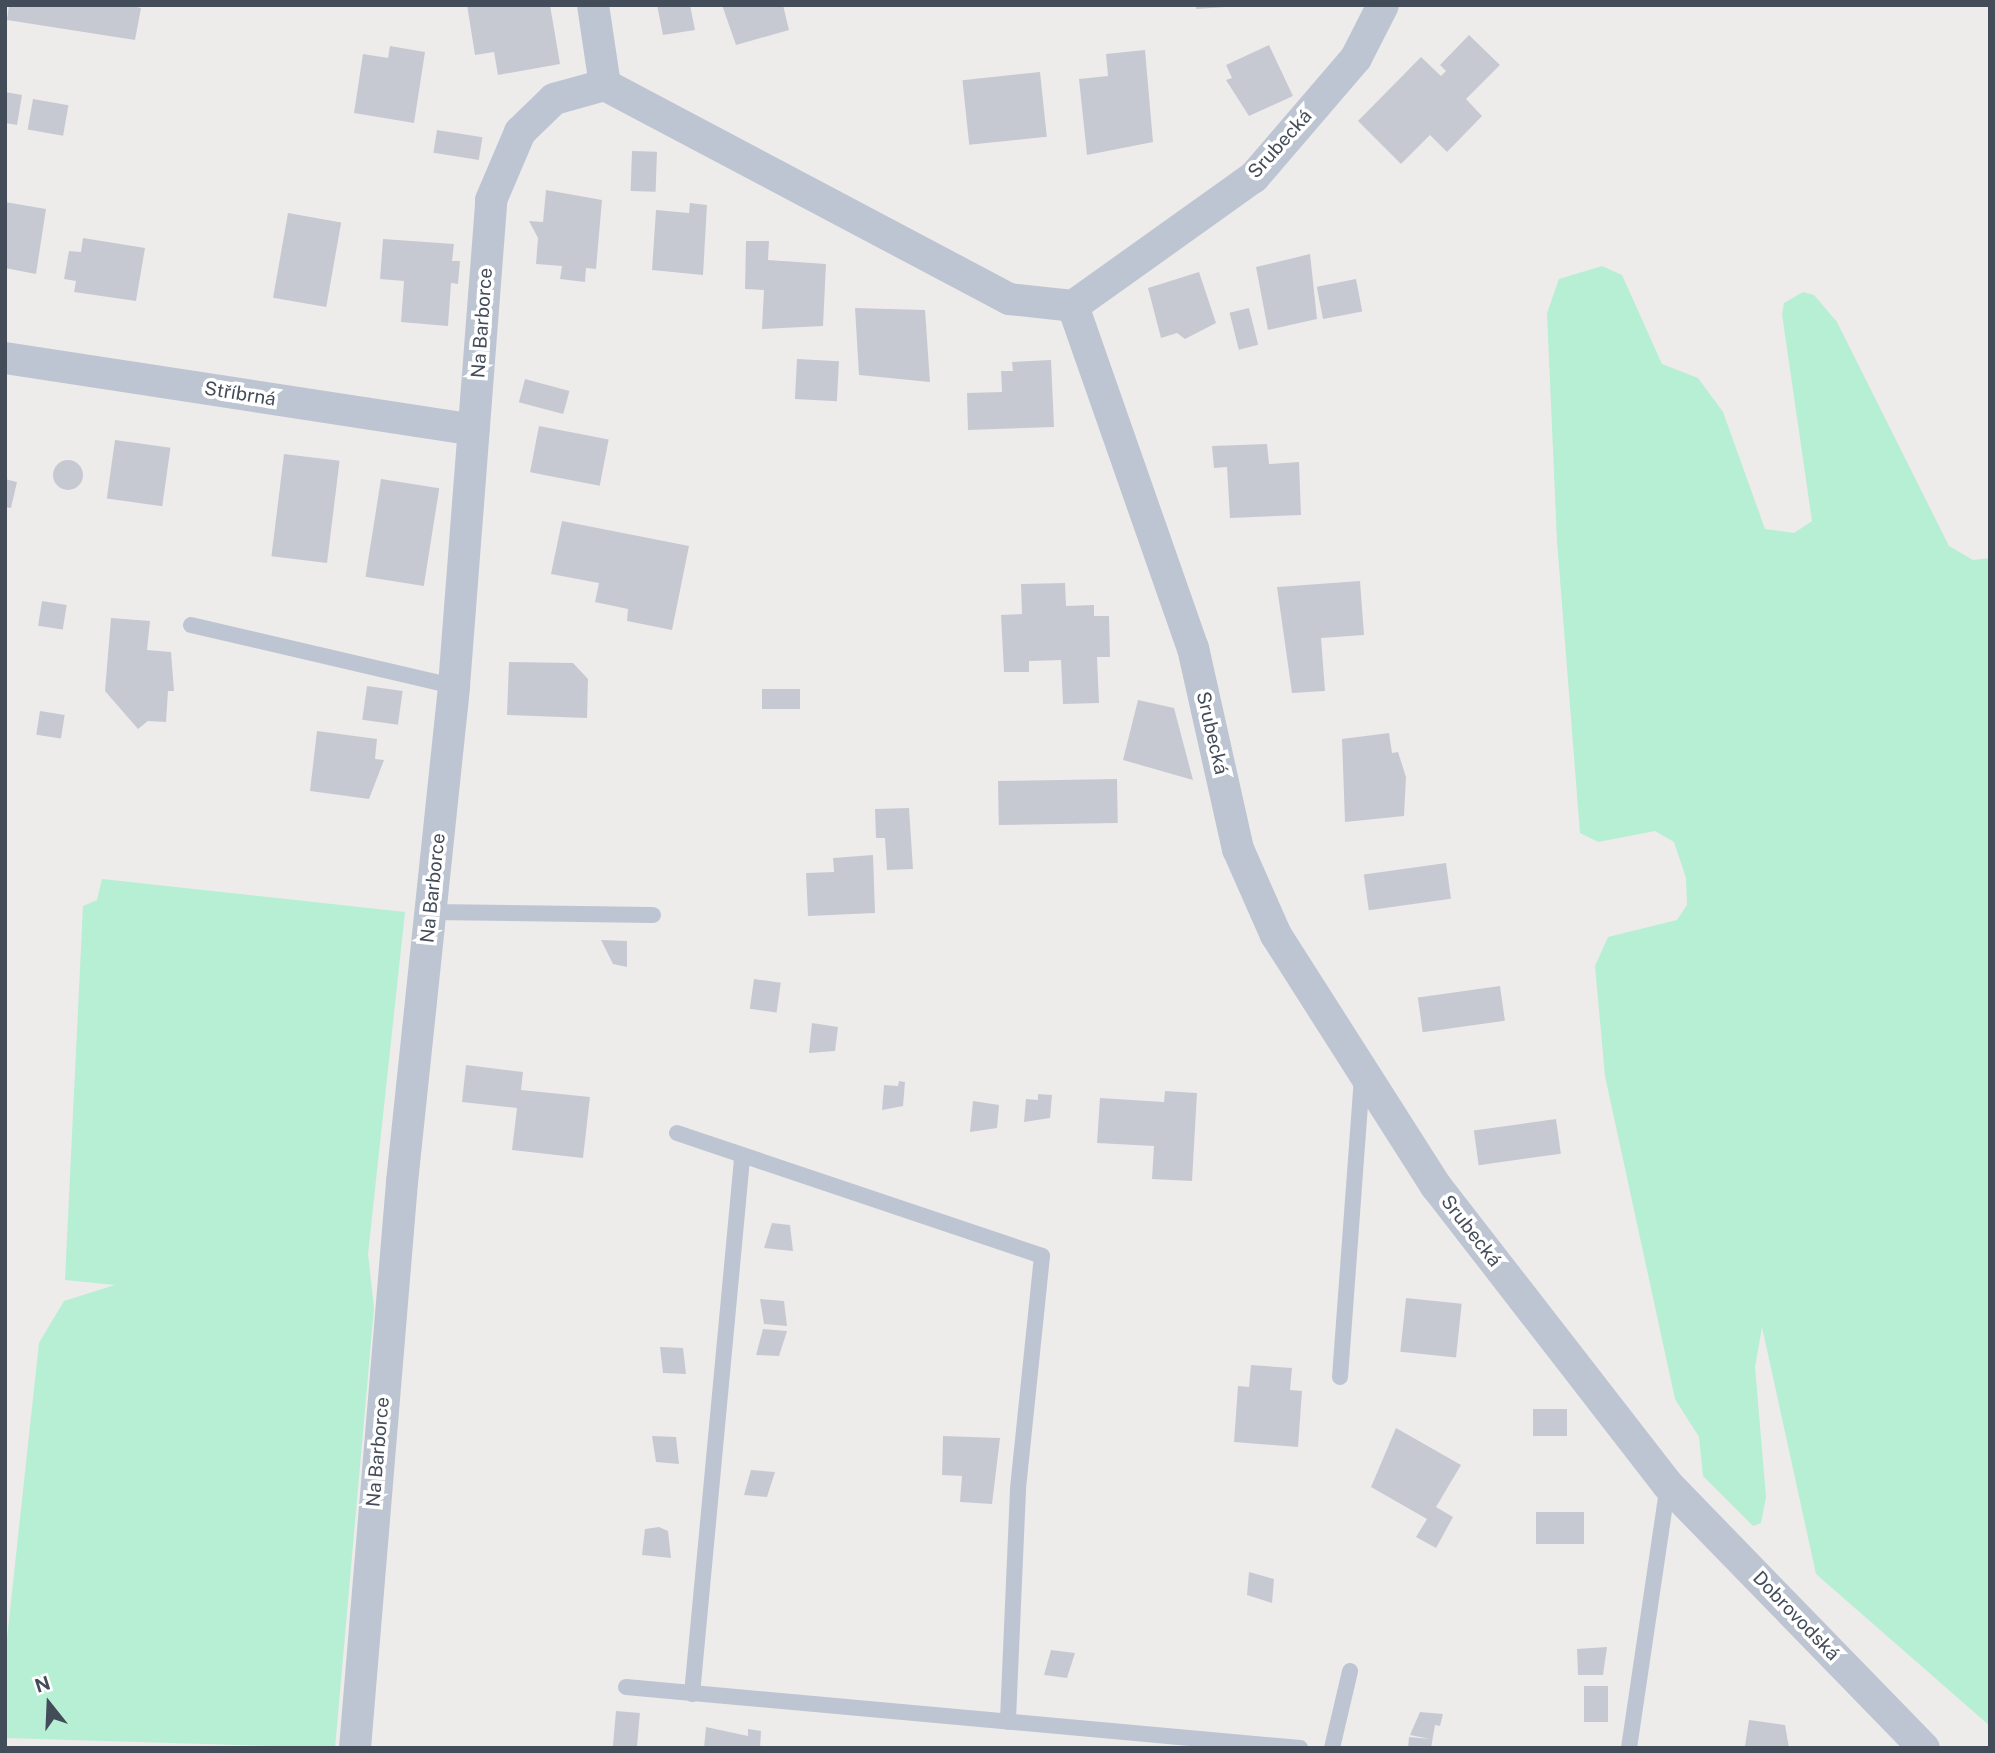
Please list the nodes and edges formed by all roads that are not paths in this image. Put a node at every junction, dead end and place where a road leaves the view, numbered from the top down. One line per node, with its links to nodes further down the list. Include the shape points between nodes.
1 (593, 5): 3 (street)
2 (1383, 5): 4 (street, Srubecká, via 1356,58 1254,177)
3 (605, 85): 4 (street, via 1009,299); 6 (street, Na Barborce, via 554,99 520,132 491,200)
4 (1073, 306): 11 (street, Srubecká, via 1193,648 1238,849 1276,934)
5 (5, 358): 6 (street, Stříbrná)
6 (474, 430): 8 (street, Na Barborce)
7 (191, 625): 8 (lane)
8 (454, 686): 9 (street, Na Barborce)
9 (431, 912): 10 (lane); 20 (street, Na Barborce)
10 (653, 915)
11 (1363, 1071): 14 (lane); 15 (street, Srubecká, via 1436,1186)
12 (677, 1133): 13 (lane)
13 (742, 1159): 18 (lane); 19 (lane, via 1042,1256 1018,1490)
14 (1340, 1377)
15 (1668, 1485): 23 (lane); 24 (street, Dobrovodská)
16 (1350, 1671): 22 (lane)
17 (626, 1687): 18 (lane)
18 (692, 1694): 19 (lane)
19 (1008, 1722): 21 (lane)
20 (355, 1748)
21 (1300, 1748)
22 (1332, 1748)
23 (1629, 1748)
24 (1924, 1748)

